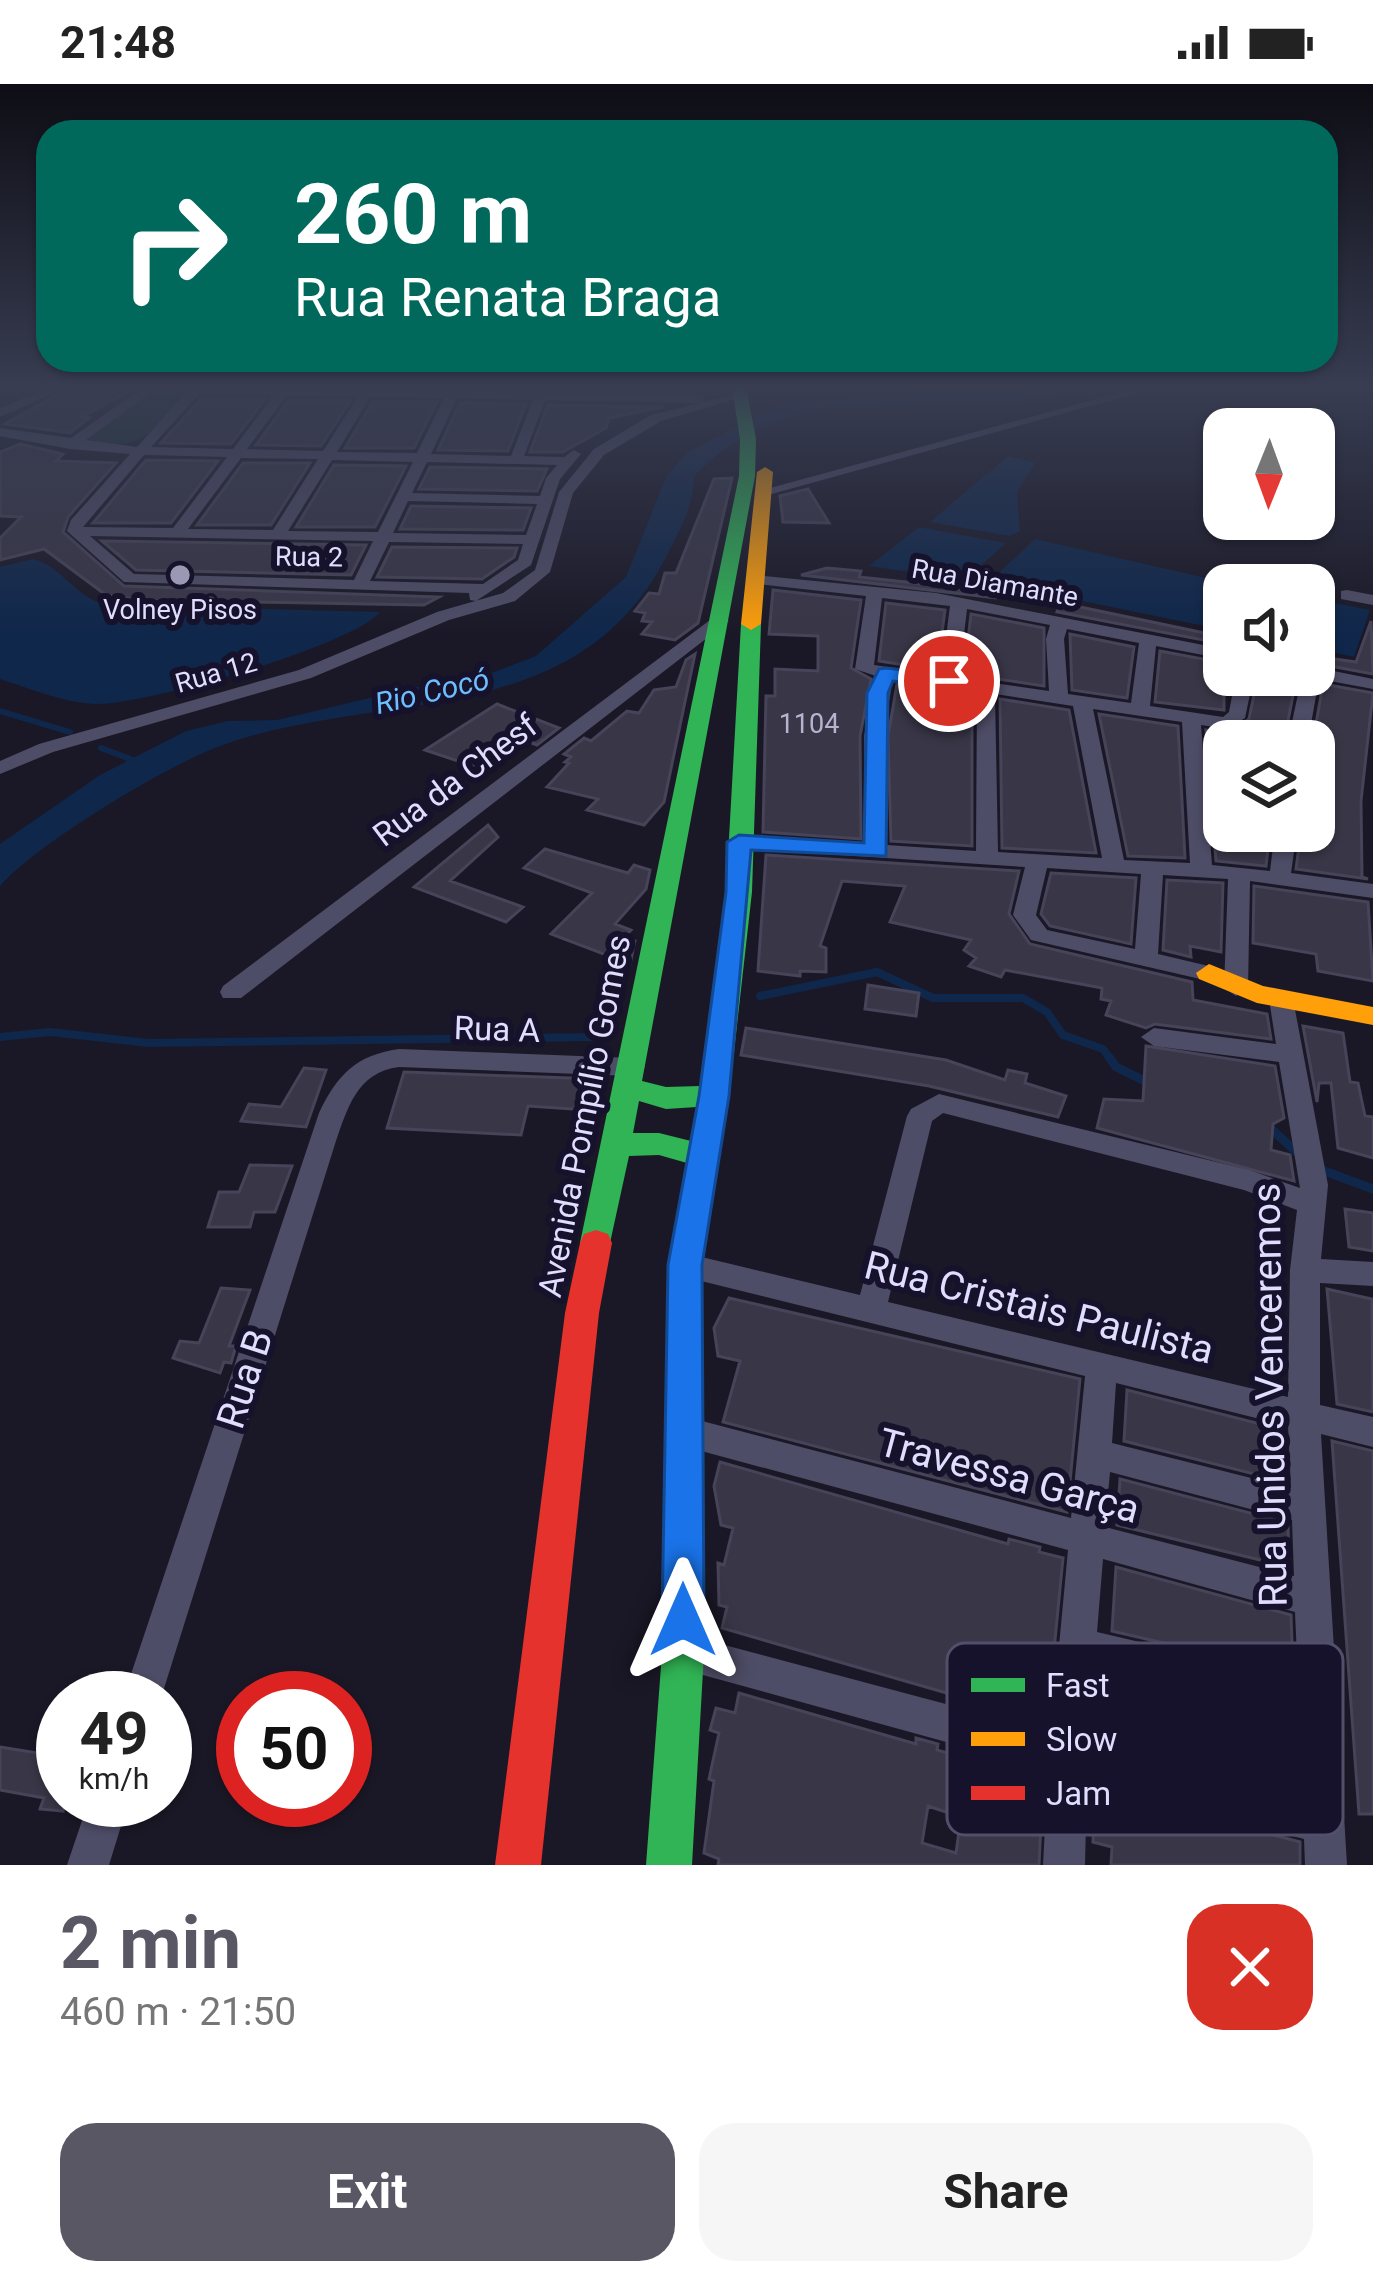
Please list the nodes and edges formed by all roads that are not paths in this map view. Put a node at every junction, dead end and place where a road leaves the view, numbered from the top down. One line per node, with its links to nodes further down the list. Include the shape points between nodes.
1 (121, 470): 13 (street)
2 (224, 470): 14 (street)
3 (318, 470): 15 (street)
4 (417, 470): 11 (street)
5 (561, 470): 12 (street, Rua 12)
6 (586, 470): 25 (street, Rua 12, via 566,492 538,579 509,597)
7 (748, 470): 26 (main road, Avenida Pompílio Gomes)
8 (762, 470): 10 (main road, Avenida Pompílio Gomes)
9 (841, 470): 10 (street)
10 (764, 481): 18 (main road, Avenida Pompílio Gomes)
11 (405, 497): 12 (street); 16 (street)
12 (544, 500): 17 (street, Rua 12)
13 (75, 531): 14 (street); 19 (street, Rua 2, via 130,579)
14 (177, 532): 15 (street)
15 (278, 535): 16 (street)
16 (384, 537): 17 (street); 19 (street)
17 (532, 540): 20 (street, Rua 12, via 520,569)
18 (755, 580): 21 (street, Rua Diamante); 41 (main road, Avenida Pompílio Gomes)
19 (360, 585): 20 (street, Rua 2)
20 (487, 589): 25 (street, Rua 12)
21 (875, 590): 24 (street, Rua Diamante); 30 (street, via 864,669)
22 (1346, 596): 23 (street)
23 (1373, 600)
24 (959, 602): 27 (street, Rua Diamante); 32 (street)
25 (443, 616): 40 (street, Rua 12, via 318,670)
26 (720, 621): 54 (street, Rua da Chesf); 61 (main road, Avenida Pompílio Gomes)
27 (1060, 622): 28 (street, Rua Diamante); 36 (street)
28 (1148, 638): 29 (street, Rua Diamante); 38 (street)
29 (1203, 650)
30 (886, 674): 32 (street); 42 (street, via 878,693)
31 (1335, 678): 33 (street)
32 (949, 681): 34 (street)
33 (1373, 684)
34 (986, 688): 36 (street); 44 (street)
35 (1240, 696): 39 (street, via 1233,721)
36 (1059, 698): 37 (street)
37 (1082, 702): 38 (street); 46 (street)
38 (1140, 708): 39 (street)
39 (1191, 717): 48 (street)
40 (0, 768)
41 (739, 842): 42 (street); 62 (main road, Avenida Pompílio Gomes)
42 (877, 851): 44 (street)
43 (1283, 852): 50 (street)
44 (987, 859): 45 (street)
45 (1037, 863): 46 (street); 52 (street, via 1025,924 1046,937)
46 (1115, 867): 47 (street)
47 (1152, 869): 48 (street); 52 (street)
48 (1201, 871): 49 (street)
49 (1239, 873): 50 (street); 53 (street)
50 (1280, 877): 51 (street)
51 (1373, 891)
52 (1145, 959): 53 (street)
53 (1227, 978): 55 (main road); 56 (main road)
54 (232, 992)
55 (1373, 996)
56 (1281, 999): 57 (main road); 59 (street, Rua Unidos Venceremos)
57 (1373, 1016)
58 (1154, 1036): 59 (street)
59 (1286, 1054): 65 (street, Rua Unidos Venceremos)
60 (361, 1067): 61 (street, Rua A, via 399,1058); 81 (street, Rua B, via 332,1112)
61 (630, 1078): 62 (main road, via 666,1098); 63 (main road, Avenida Pompílio Gomes)
62 (714, 1096): 64 (main road, Avenida Pompílio Gomes)
63 (617, 1145): 64 (main road, via 659,1144); 86 (main road, Avenida Pompílio Gomes, via 582,1312)
64 (702, 1156): 66 (main road, Avenida Pompílio Gomes)
65 (1314, 1194): 67 (street, Rua Unidos Venceremos); 69 (street, via 939,1103 920,1116)
66 (685, 1265): 69 (street, Rua Cristais Paulista); 72 (main road, Avenida Pompílio Gomes)
67 (1305, 1270): 68 (street); 71 (street, Rua Unidos Venceremos)
68 (1373, 1274)
69 (871, 1310): 70 (street, Rua Cristais Paulista)
70 (1102, 1366): 71 (street, Rua Cristais Paulista); 74 (street)
71 (1304, 1415): 73 (street, Rua Cristais Paulista); 75 (street, Rua Unidos Venceremos)
72 (682, 1431): 76 (street, Travessa Garça); 80 (main road, Avenida Pompílio Gomes)
73 (1373, 1432)
74 (1098, 1454): 75 (street); 76 (street)
75 (1310, 1509): 77 (street, Rua Unidos Venceremos)
76 (1090, 1542): 77 (street, Travessa Garça); 78 (street)
77 (1314, 1599): 79 (street, Rua Unidos Venceremos)
78 (1077, 1643)
79 (1317, 1643)
80 (683, 1653): 82 (street); 87 (main road, Avenida Pompílio Gomes)
81 (151, 1671)
82 (947, 1723)
83 (100, 1827): 85 (street)
84 (1065, 1835): 88 (street)
85 (88, 1865)
86 (518, 1865)
87 (669, 1865)
88 (1064, 1865)

